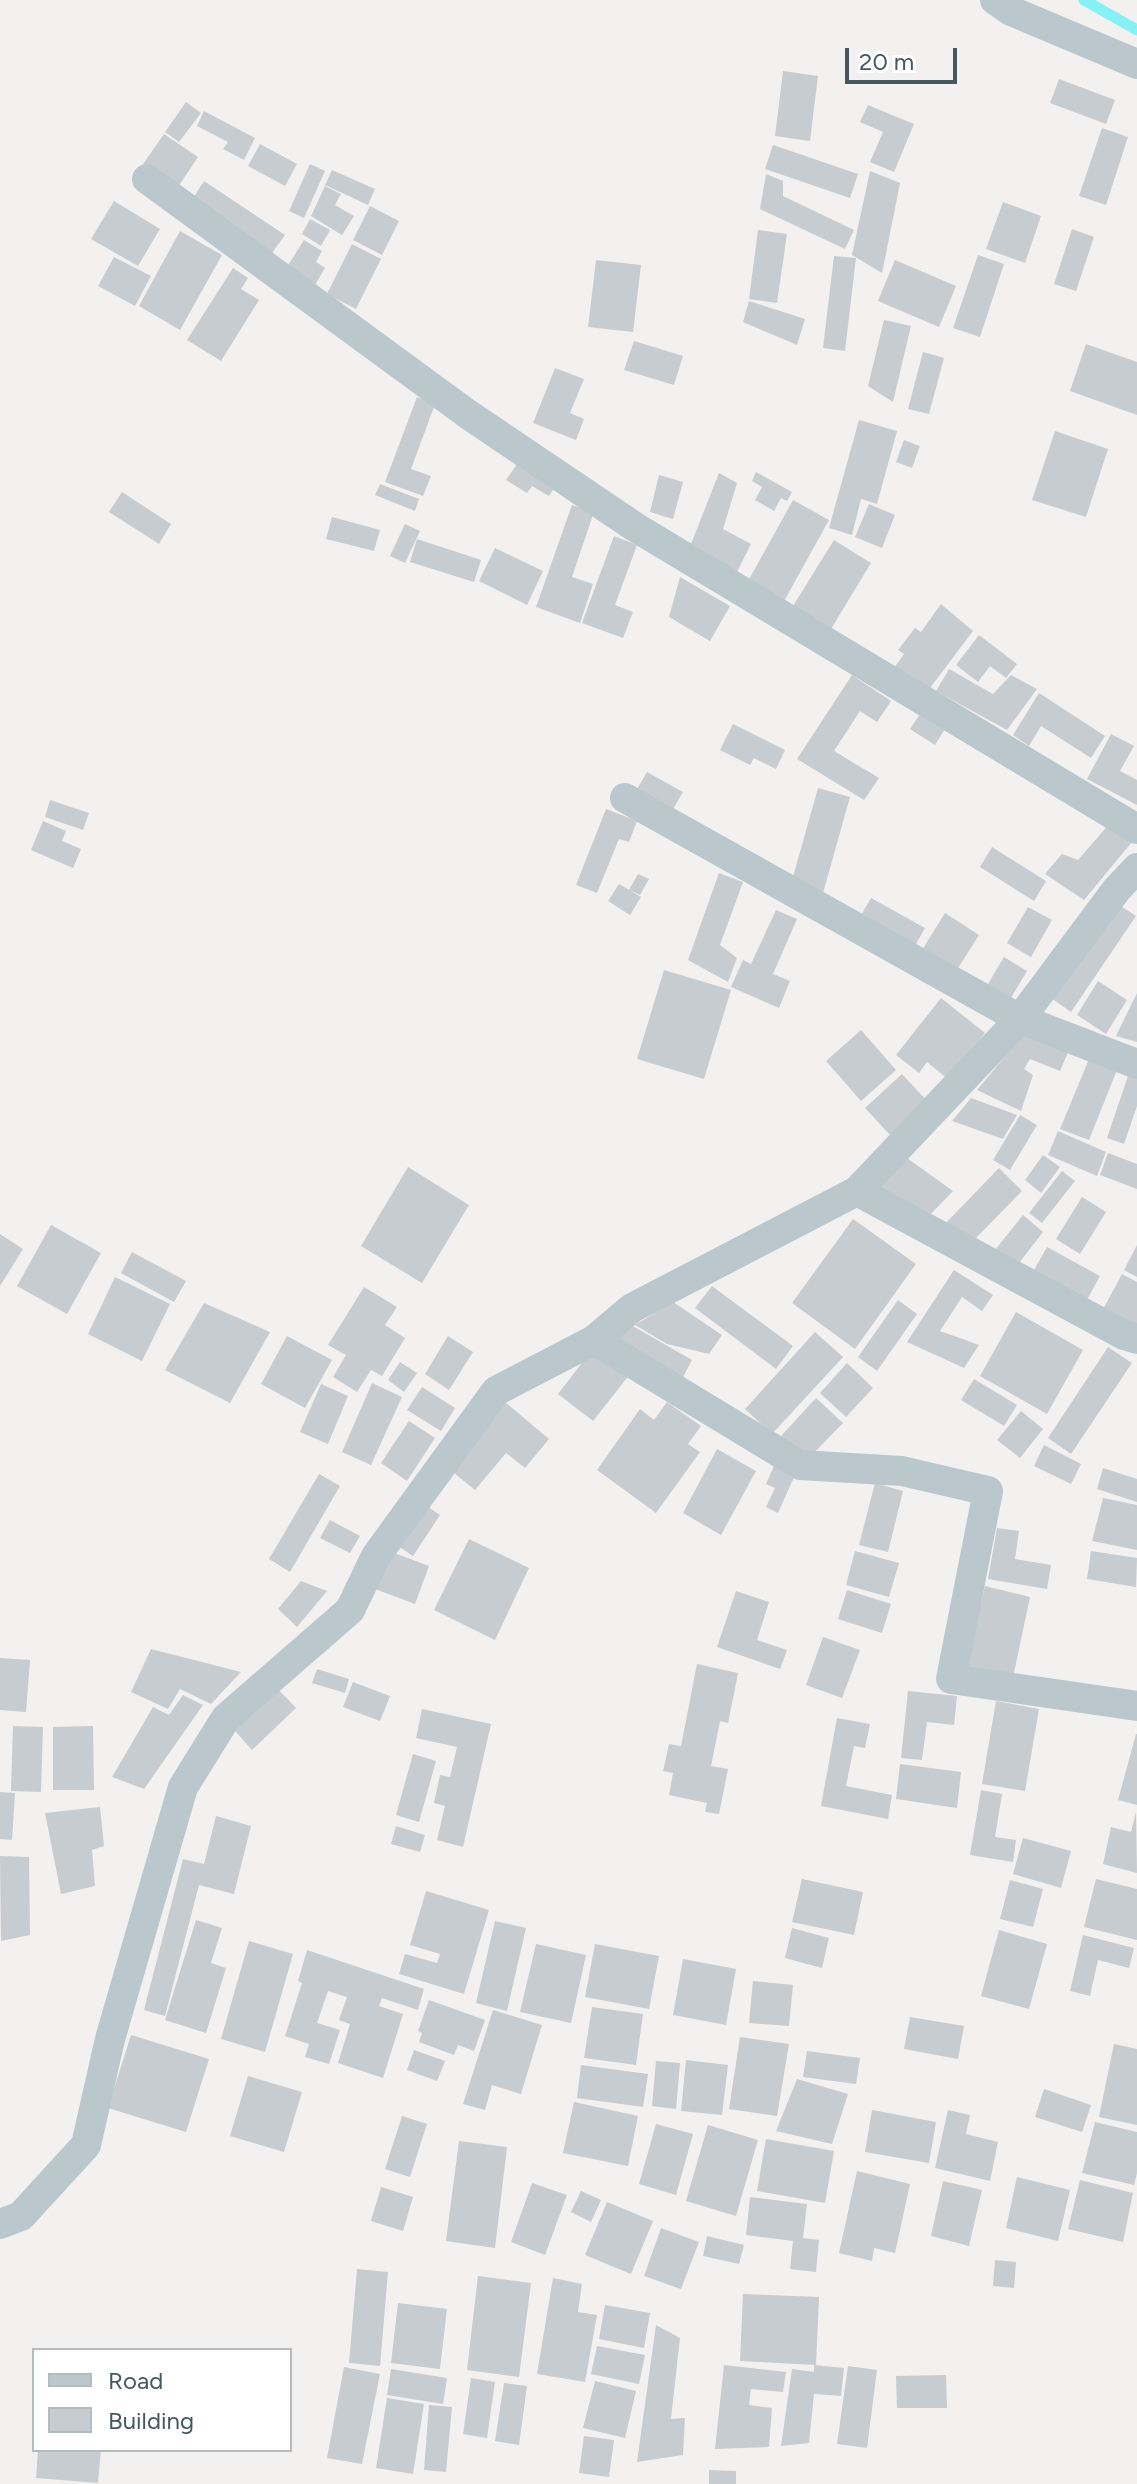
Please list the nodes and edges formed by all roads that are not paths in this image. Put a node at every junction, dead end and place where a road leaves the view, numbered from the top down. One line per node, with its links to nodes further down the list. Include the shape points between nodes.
1 (995, 0): 2 (street)
2 (1137, 64)
3 (147, 179): 5 (street, via 469,415 635,527)
4 (625, 798): 7 (street)
5 (1137, 829)
6 (1130, 884): 7 (street)
7 (1020, 1019): 8 (street); 9 (street)
8 (1137, 1064)
9 (857, 1191): 10 (street); 11 (street, via 632,1308)
10 (1137, 1339)
11 (594, 1340): 12 (street, via 800,1465 902,1471 988,1491 951,1679); 13 (street, via 496,1391 376,1556 350,1610 226,1718 183,1787 110,2039 86,2145 21,2216)
12 (1137, 1706)
13 (0, 2224)

